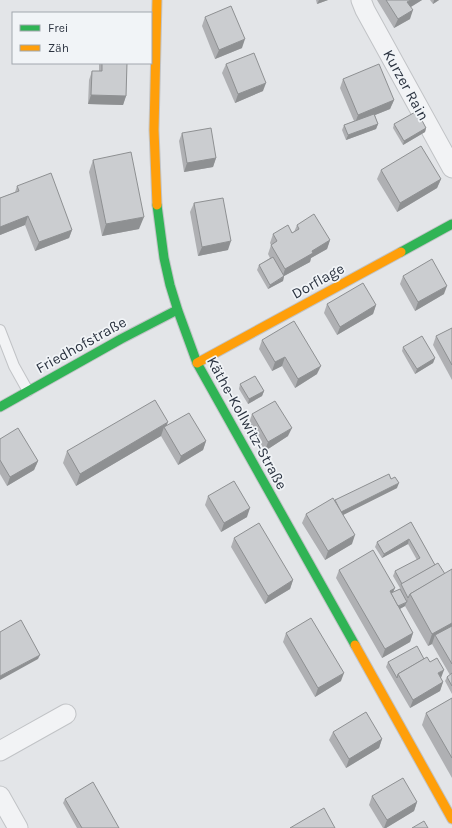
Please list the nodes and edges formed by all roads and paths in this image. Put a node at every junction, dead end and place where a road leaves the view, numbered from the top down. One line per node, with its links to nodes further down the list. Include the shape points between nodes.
1 (157, 0): 5 (street, Käthe-Kollwitz-Straße, via 154,108 156,176 164,259)
2 (361, 0): 3 (street, Kurzer Rain)
3 (452, 168)
4 (452, 224): 7 (street, Dorflage)
5 (177, 310): 7 (street, Käthe-Kollwitz-Straße); 8 (street, Friedhofstraße)
6 (0, 330): 8 (lane, via 14,366)
7 (197, 363): 13 (street, Käthe-Kollwitz-Straße)
8 (28, 391): 9 (street, Friedhofstraße)
9 (0, 407)
10 (66, 714): 11 (street)
11 (0, 751)
12 (0, 796): 14 (street)
13 (452, 819)
14 (18, 828)

